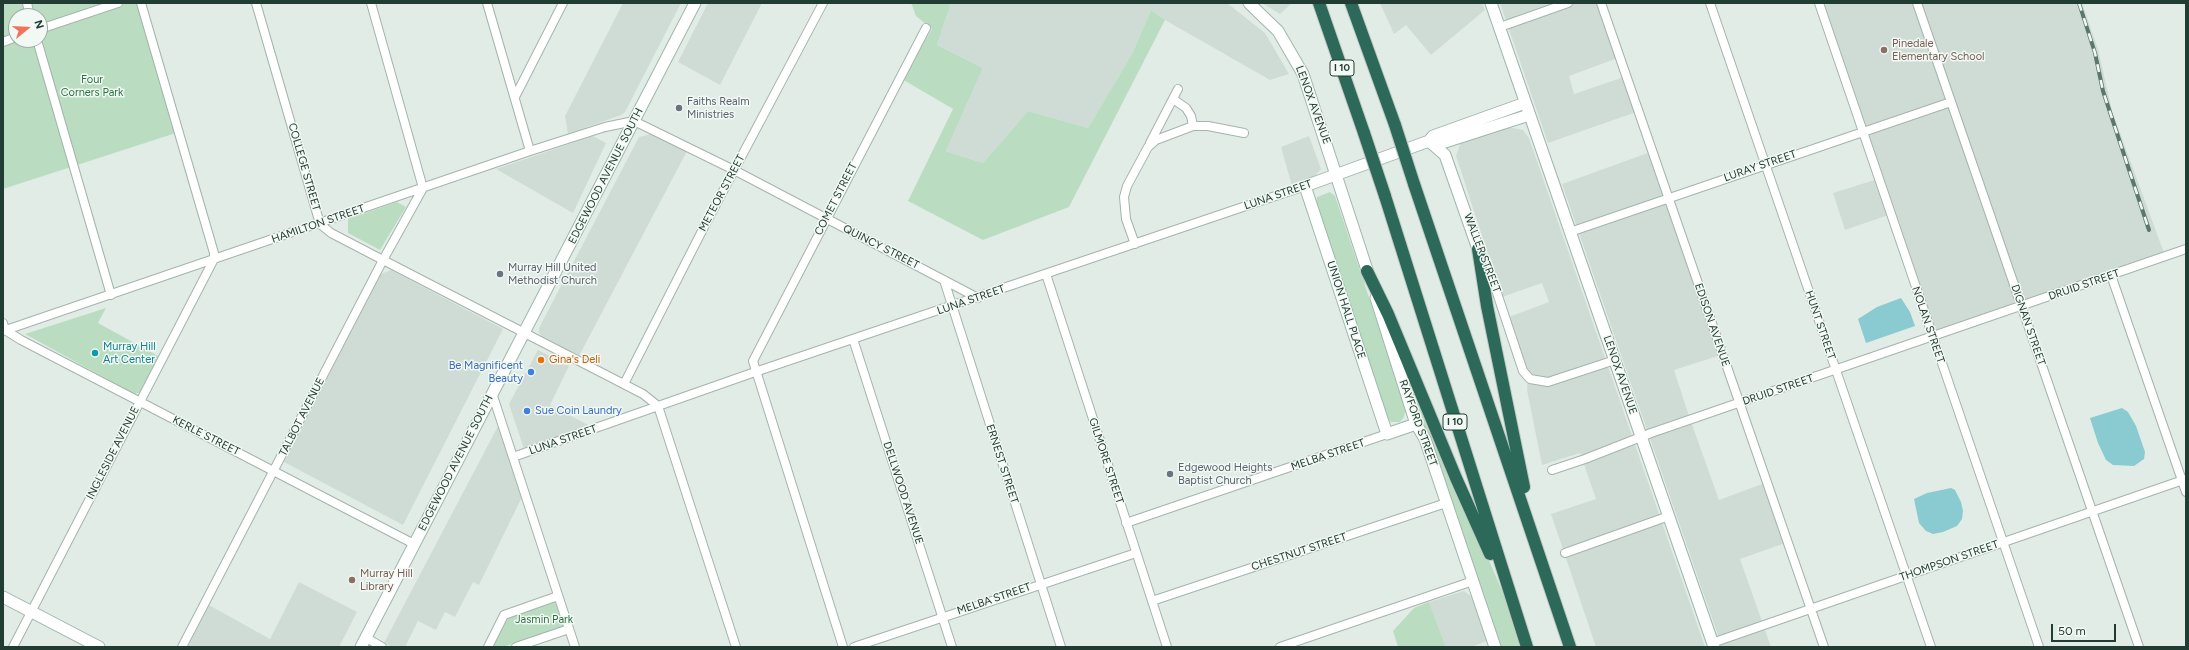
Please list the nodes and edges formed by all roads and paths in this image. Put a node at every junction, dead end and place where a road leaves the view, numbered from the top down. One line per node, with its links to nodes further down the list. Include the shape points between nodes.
1 (118, 3): 18 (street)
2 (141, 3): 47 (street)
3 (256, 3): 42 (street, COLLEGE STREET)
4 (371, 3): 39 (street)
5 (487, 3): 23 (street)
6 (563, 3): 23 (street)
7 (695, 3): 28 (street, EDGEWOOD AVENUE SOUTH)
8 (823, 3): 36 (street, METEOR STREET)
9 (1250, 3): 37 (street, LENOX AVENUE, via 1278,31 1296,60)
10 (1320, 3): 91 (highway, I 10, bridge, via 1385,196)
11 (1351, 3): 95 (highway, bridge, via 1395,125)
12 (1490, 3): 19 (street, LENOX AVENUE)
13 (1568, 3): 19 (street)
14 (1601, 3): 40 (street, EDISON AVENUE)
15 (1710, 3): 35 (street, HUNT STREET)
16 (1819, 3): 30 (street, NOLAN STREET)
17 (1918, 3): 25 (street, DIGNAN STREET)
18 (48, 26)
19 (1500, 27): 26 (street, LENOX AVENUE)
20 (926, 28): 41 (street, COMET STREET)
21 (39, 48): 53 (street)
22 (1178, 89): 24 (street)
23 (515, 97): 34 (street)
24 (1173, 99): 29 (street, via 1186,108); 33 (street)
25 (1951, 102): 30 (street, LURAY STREET); 56 (street, DIGNAN STREET)
26 (1525, 103): 27 (street, LENOX AVENUE); 32 (street, LUNA STREET, via 1433,136)
27 (1529, 115): 32 (street, LUNA STREET, via 1442,143); 43 (street, LENOX AVENUE)
28 (634, 121): 34 (street, HAMILTON STREET, via 605,127); 36 (street, QUINCY STREET); 58 (street, EDGEWOOD AVENUE SOUTH)
29 (1193, 126): 31 (street, via 1208,126); 33 (street, via 1156,140)
30 (1862, 131): 35 (street, LURAY STREET); 59 (street, NOLAN STREET)
31 (1244, 133)
32 (1429, 141): 37 (street, LUNA STREET); 45 (street, WALLER STREET, via 1445,155)
33 (1148, 147): 44 (street, via 1127,186 1124,197 1126,219)
34 (530, 151): 39 (street, HAMILTON STREET)
35 (1766, 165): 40 (street, LURAY STREET); 62 (street, HUNT STREET)
36 (734, 170): 41 (street, QUINCY STREET); 64 (street, METEOR STREET)
37 (1335, 176): 38 (street, LUNA STREET); 49 (street, RAYFORD STREET)
38 (1305, 186): 44 (street, LUNA STREET); 70 (street, UNION HALL PLACE)
39 (423, 188): 42 (street, HAMILTON STREET); 48 (street, TALBOT AVENUE)
40 (1668, 197): 43 (street, LURAY STREET); 67 (street, EDISON AVENUE)
41 (826, 218): 52 (street, QUINCY STREET); 63 (street, COMET STREET, via 753,361)
42 (320, 224): 47 (street, HAMILTON STREET); 48 (street, COLLEGE STREET, via 331,233)
43 (1570, 232): 61 (street, LENOX AVENUE)
44 (1135, 244): 50 (street, LUNA STREET)
45 (1478, 249): 61 (street, WALLER STREET, via 1489,269 1523,371 1530,379 1548,382); 95 (highway, via 1486,306 1522,482)
46 (2186, 249): 51 (street, DRUID STREET)
47 (214, 260): 53 (street, HAMILTON STREET); 66 (street, INGLESIDE AVENUE)
48 (383, 260): 58 (street, COLLEGE STREET); 74 (street, TALBOT AVENUE)
49 (1367, 271): 69 (street, RAYFORD STREET); 91 (highway, via 1388,314 1456,478)
50 (1046, 274): 54 (street, LUNA STREET); 80 (street, GILMORE STREET)
51 (2111, 275): 56 (street, DRUID STREET); 75 (street)
52 (944, 280): 54 (street, QUINCY STREET); 55 (street, ERNEST STREET)
53 (111, 295): 57 (street, HAMILTON STREET)
54 (978, 298): 55 (street, LUNA STREET)
55 (952, 306): 60 (street, LUNA STREET); 87 (street, ERNEST STREET)
56 (2021, 306): 59 (street, DRUID STREET); 78 (street, DIGNAN STREET)
57 (4, 330): 66 (street, KERLE STREET)
58 (524, 332): 64 (street, COLLEGE STREET); 65 (street, EDGEWOOD AVENUE SOUTH)
59 (1933, 337): 62 (street, DRUID STREET); 81 (street, NOLAN STREET)
60 (854, 339): 63 (street, LUNA STREET); 94 (street, DELLWOOD AVENUE)
61 (1615, 360): 71 (street, LENOX AVENUE)
62 (1836, 370): 67 (street, DRUID STREET); 85 (street, HUNT STREET)
63 (755, 372): 68 (street, LUNA STREET); 108 (street)
64 (624, 384): 68 (street, COLLEGE STREET)
65 (492, 393): 72 (street); 82 (street, EDGEWOOD AVENUE SOUTH)
66 (140, 402): 74 (street, KERLE STREET); 93 (street, INGLESIDE AVENUE)
67 (1740, 404): 71 (street, DRUID STREET); 92 (street, EDISON AVENUE)
68 (658, 406): 72 (street, LUNA STREET); 107 (street)
69 (1416, 424): 70 (street, MELBA STREET); 77 (street, RAYFORD STREET, via 1425,439)
70 (1387, 434): 80 (street, MELBA STREET)
71 (1642, 437): 73 (street, DRUID STREET); 79 (street, LENOX AVENUE)
72 (513, 457): 88 (street)
73 (1552, 470)
74 (274, 471): 82 (street, KERLE STREET); 102 (street, TALBOT AVENUE)
75 (2184, 480): 76 (street); 78 (street, THOMPSON STREET)
76 (2186, 492)
77 (1446, 503): 86 (street, RAYFORD STREET); 90 (street, CHESTNUT STREET)
78 (2093, 510): 81 (street, THOMPSON STREET); 119 (street, DIGNAN STREET)
79 (1669, 516): 84 (street); 98 (street, LENOX AVENUE)
80 (1126, 522): 83 (street, GILMORE STREET)
81 (2003, 542): 85 (street, THOMPSON STREET); 118 (street, NOLAN STREET)
82 (414, 544): 97 (street, EDGEWOOD AVENUE SOUTH)
83 (1136, 553): 87 (street, MELBA STREET); 90 (street, GILMORE STREET)
84 (1565, 553)
85 (1908, 575): 92 (street, THOMPSON STREET); 117 (street, HUNT STREET, via 1908,583)
86 (1473, 581): 99 (street); 113 (street, RAYFORD STREET)
87 (1040, 583): 94 (street, MELBA STREET); 111 (street, ERNEST STREET)
88 (558, 596): 96 (street); 104 (street, via 504,615)
89 (3, 598): 93 (street)
90 (1152, 601): 112 (street, GILMORE STREET)
91 (1512, 603): 114 (highway, I 10)
92 (1811, 608): 98 (street, THOMPSON STREET); 116 (street, EDISON AVENUE)
93 (32, 612): 100 (street, INGLESIDE AVENUE); 101 (street)
94 (942, 617): 109 (street, MELBA STREET); 110 (street, DELLWOOD AVENUE)
95 (1560, 618): 115 (highway)
96 (569, 629): 105 (street); 106 (street)
97 (363, 642): 103 (street)
98 (1713, 645)
99 (1284, 646)
100 (13, 647)
101 (99, 647)
102 (182, 647)
103 (382, 647)
104 (488, 647)
105 (516, 647)
106 (575, 647)
107 (736, 647)
108 (843, 647)
109 (854, 647)
110 (952, 647)
111 (1061, 647)
112 (1167, 647)
113 (1495, 647)
114 (1527, 647)
115 (1570, 647)
116 (1824, 647)
117 (1931, 647)
118 (2039, 647)
119 (2139, 647)

